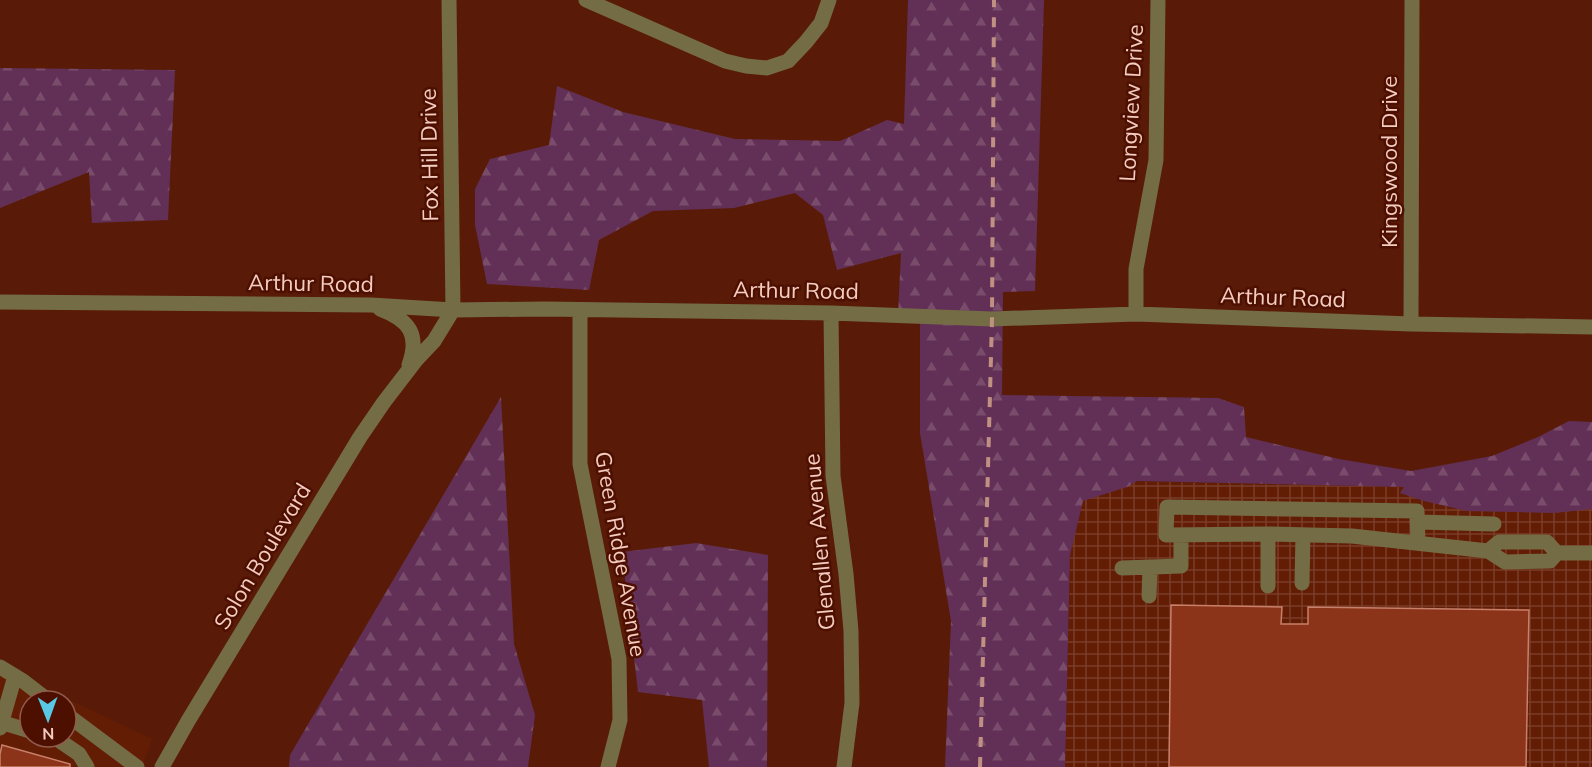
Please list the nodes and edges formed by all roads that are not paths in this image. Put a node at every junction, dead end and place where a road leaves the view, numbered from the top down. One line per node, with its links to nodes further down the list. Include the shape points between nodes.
1 (449, 0): 8 (street, Fox Hill Drive)
2 (586, 0): 3 (street, via 725,61 767,68 788,61 806,42 821,23)
3 (828, 0)
4 (1158, 0): 11 (street, Longview Drive, via 1156,160 1136,269)
5 (1412, 0): 12 (street, Kingswood Drive)
6 (0, 302): 7 (street, Arthur Road)
7 (371, 305): 8 (street, Arthur Road); 14 (street, Solon Boulevard, via 405,322 409,328 414,352)
8 (453, 310): 9 (street, Arthur Road); 14 (street, Solon Boulevard, via 434,341)
9 (580, 310): 10 (street, Arthur Road); 39 (street, Green Ridge Avenue, via 580,464 619,659 620,720)
10 (831, 313): 11 (street, Arthur Road, via 992,319); 40 (street, Glenallen Avenue, via 833,476 851,631 852,703)
11 (1136, 314): 12 (street, Arthur Road)
12 (1411, 324): 13 (street, Arthur Road)
13 (1592, 327)
14 (407, 372): 38 (street, Solon Boulevard, via 360,437)
15 (1245, 507): 16 (street, via 1417,511); 19 (street, via 1167,507 1166,535); 20 (street)
16 (1417, 522): 17 (street); 22 (street)
17 (1494, 524)
18 (1268, 534): 20 (street); 21 (street); 27 (street)
19 (1180, 535): 20 (street); 24 (street, via 1181,566)
20 (1245, 535)
21 (1303, 535): 22 (street); 26 (street)
22 (1418, 543): 23 (street, via 1488,551 1505,562 1550,561 1557,553)
23 (1592, 553)
24 (1150, 567): 25 (street); 28 (street)
25 (1122, 568)
26 (1302, 583)
27 (1268, 586)
28 (1149, 596)
29 (0, 667): 30 (street)
30 (15, 676): 31 (street); 33 (street)
31 (33, 689)
32 (78, 723): 37 (street)
33 (1, 724): 34 (street)
34 (18, 728)
35 (71, 749): 36 (street)
36 (87, 767)
37 (137, 767)
38 (162, 767)
39 (608, 767)
40 (844, 767)

